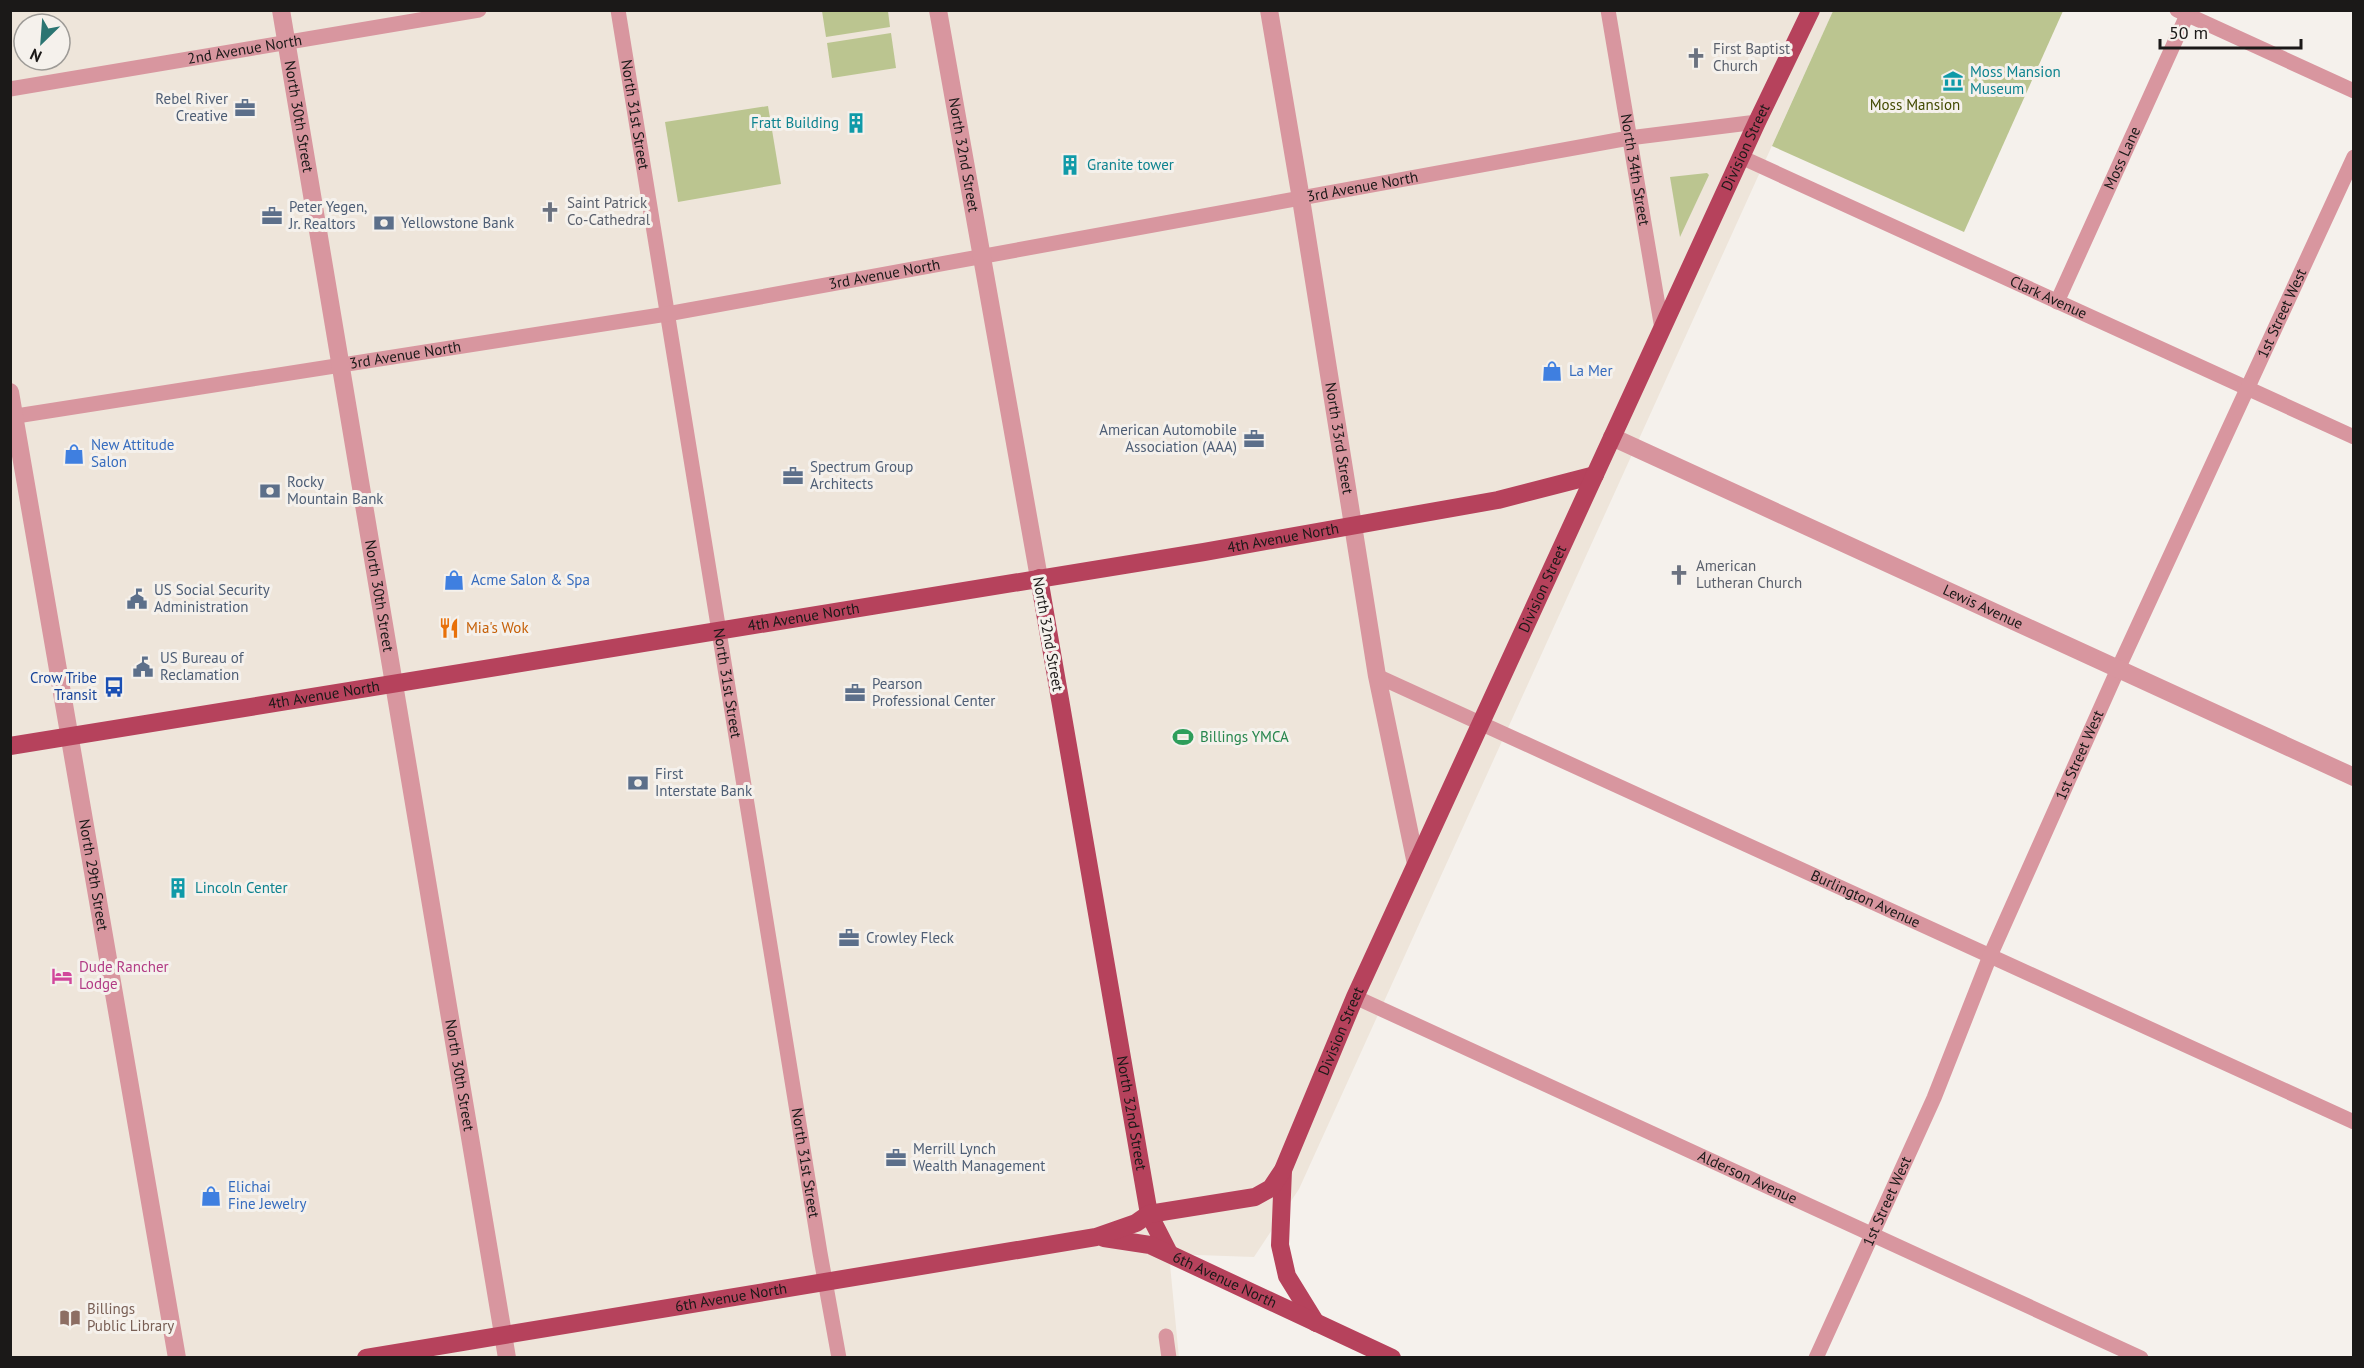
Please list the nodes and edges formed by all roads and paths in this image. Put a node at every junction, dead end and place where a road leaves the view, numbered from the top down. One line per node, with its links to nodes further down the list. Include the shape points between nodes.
1 (281, 10): 9 (street, North 30th Street)
2 (479, 10): 9 (street, 2nd Avenue North)
3 (618, 10): 19 (street, North 31st Street)
4 (938, 10): 17 (street, North 32nd Street)
5 (1269, 10): 16 (street, North 33rd Street)
6 (1608, 10): 13 (street, North 34th Street)
7 (1811, 10): 12 (main road, Division Street)
8 (2182, 13): 11 (street); 18 (street, Moss Lane)
9 (286, 42): 10 (street, 2nd Avenue North); 21 (street, North 30th Street)
10 (10, 89)
11 (2354, 91)
12 (1757, 122): 13 (street, 3rd Avenue North); 15 (main road, Division Street)
13 (1629, 138): 16 (street, 3rd Avenue North); 20 (street, North 34th Street)
14 (2354, 157): 22 (street, 1st Street West)
15 (1741, 158): 18 (street, Clark Avenue); 20 (main road, Division Street)
16 (1301, 199): 17 (street, 3rd Avenue North); 28 (street, North 33rd Street)
17 (981, 257): 19 (street, 3rd Avenue North); 29 (street, North 32nd Street)
18 (2057, 302): 22 (street, Clark Avenue)
19 (667, 314): 21 (street, 3rd Avenue North); 30 (street, North 31st Street)
20 (1662, 329): 25 (main road, Division Street)
21 (340, 364): 24 (street, 3rd Avenue North); 33 (street, North 30th Street)
22 (2248, 389): 26 (street, Clark Avenue); 31 (street, 1st Street West)
23 (10, 392): 24 (street, North 29th Street)
24 (13, 416): 35 (street, North 29th Street)
25 (1612, 437): 27 (main road, Division Street); 31 (street, Lewis Avenue)
26 (2354, 437)
27 (1595, 475): 28 (main road, 4th Avenue North, via 1498,500); 34 (main road, Division Street)
28 (1352, 525): 29 (main road, 4th Avenue North); 32 (street, North 33rd Street)
29 (1039, 578): 30 (main road, 4th Avenue North); 43 (main road, North 32nd Street)
30 (719, 630): 33 (main road, 4th Avenue North); 47 (street, North 31st Street)
31 (2118, 669): 37 (street, Lewis Avenue); 39 (street, 1st Street West)
32 (1377, 676): 34 (street, Burlington Avenue); 38 (street, North 33rd Street)
33 (393, 684): 35 (main road, 4th Avenue North); 49 (street, North 30th Street)
34 (1481, 723): 38 (main road, Division Street); 39 (street, Burlington Avenue)
35 (70, 736): 36 (main road, 4th Avenue North); 51 (street, North 29th Street)
36 (10, 746)
37 (2354, 777)
38 (1416, 864): 40 (main road, Division Street)
39 (1990, 956): 41 (street, Burlington Avenue); 44 (street, 1st Street West, via 1934,1098)
40 (1355, 997): 42 (main road, Division Street); 44 (street, Alderson Avenue)
41 (2354, 1122)
42 (1283, 1170): 43 (main road, 6th Avenue North, via 1271,1188 1255,1197); 48 (main road, via 1280,1245 1287,1276)
43 (1149, 1214): 45 (main road, 6th Avenue North, via 1136,1223); 46 (main road, North 32nd Street)
44 (1871, 1234): 57 (street, 1st Street West); 58 (street, Alderson Avenue)
45 (1096, 1237): 46 (main road, 6th Avenue North, via 1150,1245); 47 (main road, 6th Avenue North)
46 (1169, 1253): 48 (main road, 6th Avenue North)
47 (825, 1283): 49 (main road, 6th Avenue North); 54 (street, North 31st Street)
48 (1316, 1323): 56 (main road, 6th Avenue North)
49 (503, 1335): 52 (main road, 6th Avenue North); 53 (street, North 30th Street)
50 (1166, 1336): 55 (street)
51 (177, 1358)
52 (366, 1358)
53 (507, 1358)
54 (839, 1358)
55 (1169, 1358)
56 (1392, 1358)
57 (1816, 1358)
58 (2141, 1358)

